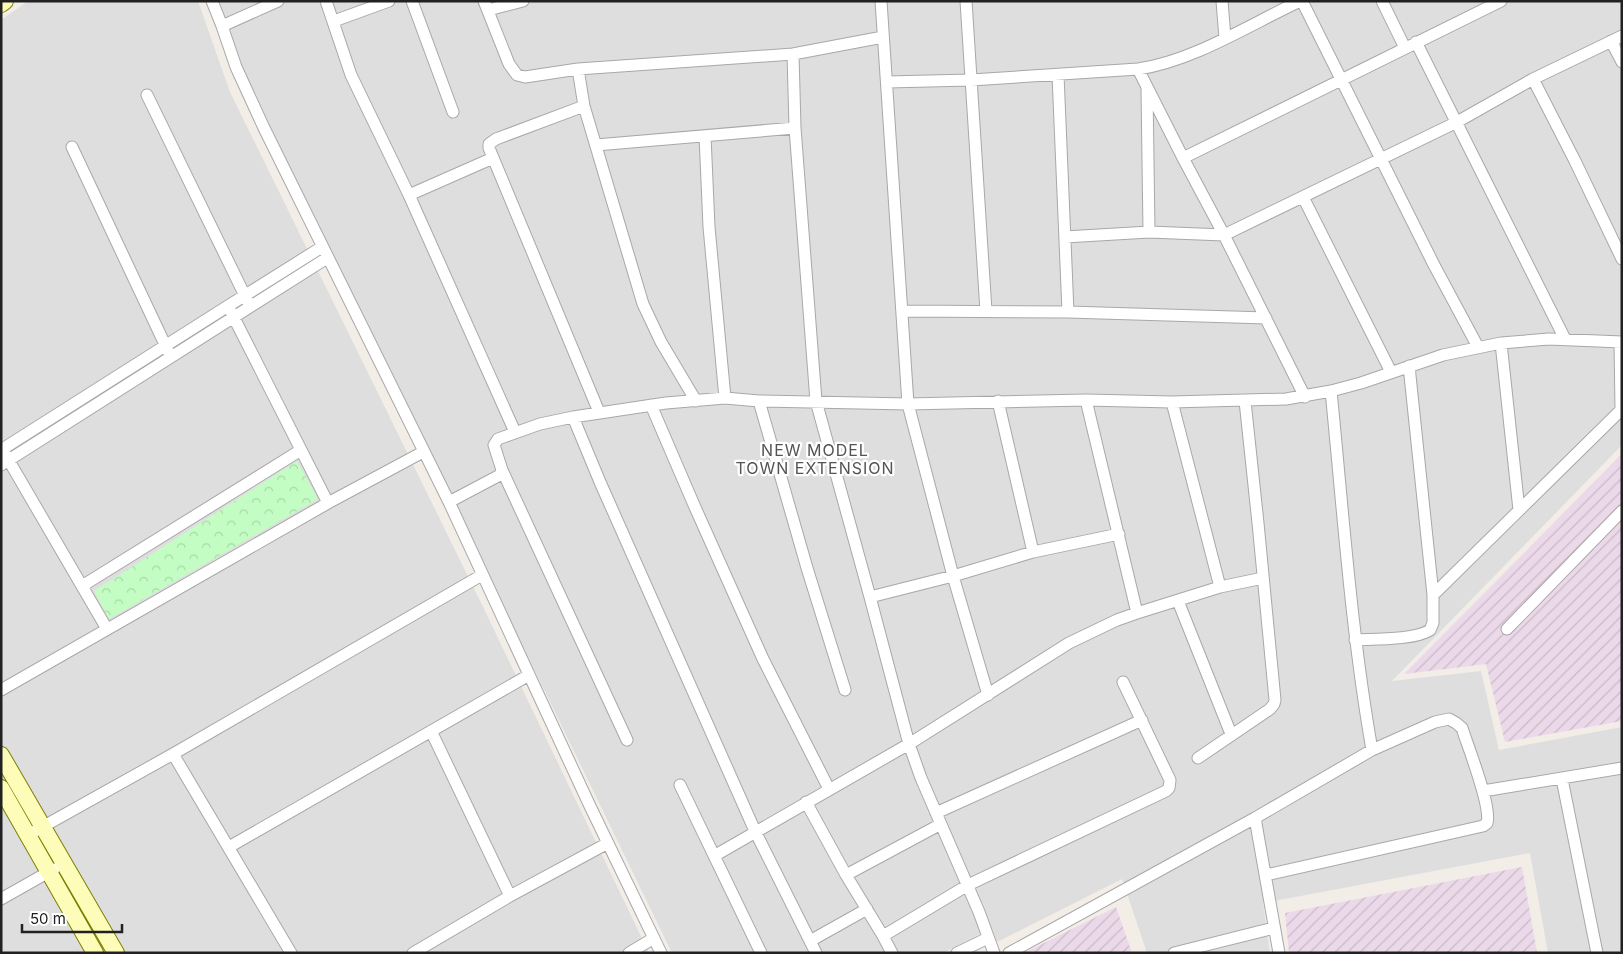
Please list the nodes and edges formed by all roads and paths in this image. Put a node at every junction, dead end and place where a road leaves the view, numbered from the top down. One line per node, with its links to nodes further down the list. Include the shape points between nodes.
1 (6, 1): 15 (main road)
2 (212, 1): 19 (street)
3 (278, 1): 19 (street)
4 (326, 1): 18 (street)
5 (389, 1): 18 (street)
6 (412, 1): 37 (street)
7 (523, 1): 16 (street)
8 (881, 1): 20 (street)
9 (966, 1): 32 (street)
10 (1222, 1): 21 (street)
11 (1271, 1): 17 (street)
12 (1300, 1): 17 (street); 30 (street)
13 (1382, 1): 24 (street)
14 (1501, 1): 23 (street)
15 (1, 4)
16 (486, 6): 27 (street, via 509,64 517,75 525,77)
17 (1273, 14): 21 (street)
18 (334, 21): 46 (street, via 351,75)
19 (222, 26): 51 (street, via 264,128)
20 (882, 36): 25 (street); 33 (street)
21 (1225, 38): 28 (street, via 1158,66)
22 (1616, 38): 26 (street); 31 (street)
23 (1416, 42): 24 (street); 38 (street)
24 (1405, 48): 30 (street)
25 (792, 54): 27 (street); 39 (street)
26 (1622, 62)
27 (578, 69): 36 (street)
28 (1138, 69): 29 (street); 34 (street)
29 (1058, 75): 32 (street); 50 (street)
30 (1340, 79): 44 (street); 45 (street)
31 (1533, 79): 38 (street); 52 (street)
32 (971, 80): 33 (street); 56 (street)
33 (887, 82): 55 (street)
34 (1146, 86): 44 (street); 48 (street)
35 (147, 95): 53 (street)
36 (584, 106): 41 (street); 43 (street, via 496,139 489,144)
37 (453, 112)
38 (1457, 122): 45 (street); 60 (street)
39 (795, 128): 40 (street); 74 (street)
40 (705, 136): 41 (street); 70 (street, via 709,227)
41 (596, 145): 72 (street, via 643,304)
42 (72, 147): 63 (street)
43 (493, 158): 46 (street); 81 (street)
44 (1183, 158): 49 (street)
45 (1380, 160): 47 (street); 64 (street)
46 (409, 195): 83 (street)
47 (1303, 197): 49 (street); 67 (street)
48 (1149, 232): 49 (street); 50 (street)
49 (1224, 235): 59 (street)
50 (1065, 237): 57 (street)
51 (325, 253): 53 (street); 86 (street)
52 (1622, 259)
53 (247, 301): 54 (street); 58 (street)
54 (228, 306): 58 (street); 63 (street)
55 (903, 310): 56 (street); 78 (street)
56 (986, 311): 57 (street)
57 (1068, 312): 59 (street)
58 (233, 316): 65 (street); 85 (street)
59 (1266, 318): 69 (street)
60 (1565, 339): 61 (street); 62 (street)
61 (1621, 342): 80 (street)
62 (1502, 343): 64 (street); 91 (street)
63 (165, 345): 65 (street); 84 (street)
64 (1478, 347): 66 (street)
65 (171, 356): 87 (street)
66 (1409, 366): 67 (street); 100 (street)
67 (1391, 372): 68 (street)
68 (1332, 391): 69 (street); 106 (street)
69 (1304, 397): 75 (street)
70 (725, 398): 72 (street); 73 (street)
71 (1086, 400): 76 (street); 77 (street); 93 (street)
72 (696, 401): 79 (street)
73 (759, 401): 74 (street); 110 (street)
74 (816, 401): 78 (street); 101 (street)
75 (1245, 401): 77 (street); 97 (street)
76 (998, 402): 78 (street); 94 (street)
77 (1172, 402): 99 (street)
78 (908, 404): 96 (street)
79 (651, 406): 81 (street); 125 (street, via 763,659)
80 (1622, 411): 91 (street)
81 (600, 412): 82 (street)
82 (573, 417): 83 (street); 132 (street)
83 (515, 432): 88 (street, via 495,442)
84 (2, 450): 87 (street)
85 (301, 450): 90 (street); 98 (street)
86 (423, 452): 89 (street); 90 (street)
87 (5, 463): 98 (street)
88 (502, 470): 89 (street, via 500,475); 115 (street)
89 (448, 502): 95 (street)
90 (328, 503): 104 (street)
91 (1519, 510): 100 (street)
92 (1622, 511): 105 (street)
93 (1119, 534): 94 (street); 103 (street)
94 (1033, 552): 96 (street)
95 (482, 575): 107 (street); 118 (street)
96 (953, 576): 101 (street); 111 (street)
97 (1263, 578): 99 (street); 114 (street, via 1275,700 1270,709)
98 (82, 586): 104 (street)
99 (1220, 587): 102 (street)
100 (1433, 595): 106 (street, via 1433,623 1426,632)
101 (870, 597): 116 (street)
102 (1178, 601): 103 (street); 114 (street)
103 (1137, 613): 111 (street, via 1068,643)
104 (107, 629): 109 (street)
105 (1507, 629)
106 (1355, 640): 117 (street)
107 (529, 675): 113 (street); 133 (street)
108 (1123, 682): 112 (street)
109 (1, 690)
110 (845, 690)
111 (988, 695): 116 (street)
112 (1142, 720): 128 (street); 140 (street, via 1170,780 1169,788)
113 (432, 731): 134 (street); 141 (street)
114 (1231, 734): 120 (street)
115 (627, 740)
116 (909, 744): 125 (street); 128 (street)
117 (1372, 750): 126 (street, via 1449,719 1462,728); 129 (street)
118 (173, 754): 131 (street); 134 (street)
119 (1, 755): 131 (main road)
120 (1198, 758)
121 (1622, 768): 122 (street)
122 (1562, 779): 126 (street); 163 (street)
123 (680, 785): 135 (street)
124 (1, 788): 131 (main road)
125 (829, 789): 127 (street)
126 (1483, 791): 139 (street, via 1488,819 1483,826)
127 (806, 802): 132 (street); 138 (street)
128 (936, 813): 130 (street)
129 (1256, 818): 139 (street); 160 (street)
130 (941, 824): 138 (street); 140 (street)
131 (36, 831): 136 (main road); 137 (main road)
132 (755, 831): 135 (street); 148 (street)
133 (608, 843): 141 (street); 146 (street)
134 (229, 847): 151 (street)
135 (714, 856): 155 (street)
136 (64, 864): 137 (street); 150 (main road)
137 (50, 872): 142 (street); 149 (main road)
138 (846, 874): 143 (street)
139 (1266, 876): 144 (street)
140 (968, 886): 145 (street); 147 (street)
141 (510, 896): 152 (street)
142 (1, 899)
143 (867, 908): 145 (street); 148 (street)
144 (1274, 928): 161 (street); 162 (street)
145 (883, 936): 157 (street)
146 (654, 938): 153 (street); 154 (street)
147 (988, 938): 158 (street); 159 (street)
148 (810, 941): 156 (street)
149 (95, 953)
150 (116, 953)
151 (291, 953)
152 (413, 953)
153 (629, 953)
154 (661, 953)
155 (762, 953)
156 (816, 953)
157 (892, 953)
158 (957, 953)
159 (994, 953)
160 (1009, 953)
161 (1174, 953)
162 (1278, 953)
163 (1597, 953)

